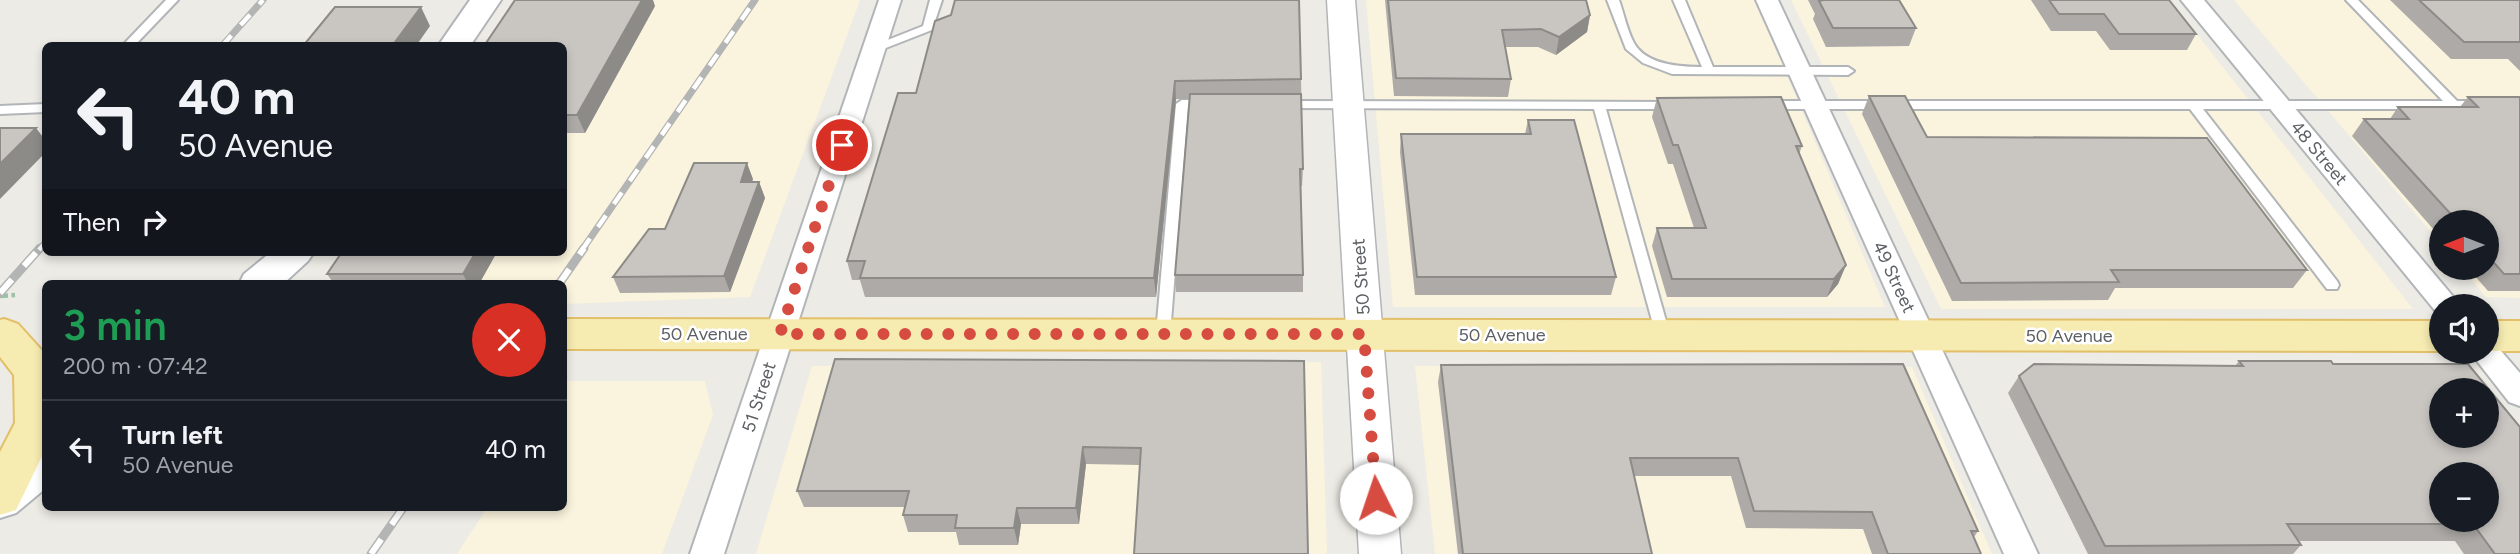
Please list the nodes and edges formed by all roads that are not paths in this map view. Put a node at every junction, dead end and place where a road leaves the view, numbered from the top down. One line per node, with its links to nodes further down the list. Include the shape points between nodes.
1 (172, 0): 11 (lane)
2 (486, 0): 12 (main road)
3 (890, 0): 13 (street, 51 Street)
4 (936, 0): 13 (lane, via 928,28)
5 (1341, 0): 22 (street, 50 Street)
6 (1613, 0): 14 (lane, via 1630,47 1647,60 1676,71)
7 (1679, 0): 14 (lane)
8 (1767, 0): 15 (street, 49 Street)
9 (2192, 0): 20 (street, 48 Street)
10 (2352, 0): 26 (lane)
11 (131, 42)
12 (457, 42)
13 (874, 48): 37 (street, 51 Street)
14 (1709, 71): 15 (lane)
15 (1800, 71): 16 (lane); 18 (street, 49 Street)
16 (1848, 71)
17 (1224, 104): 38 (lane, via 1182,104)
18 (1815, 104): 19 (lane); 25 (lane); 41 (street, 49 Street)
19 (2193, 104): 20 (lane); 32 (lane)
20 (2278, 104): 26 (lane); 33 (street, 48 Street)
21 (1265, 105): 22 (lane)
22 (1348, 105): 23 (lane); 39 (street, 50 Street)
23 (1599, 105): 24 (lane); 40 (lane)
24 (1693, 105)
25 (1760, 105)
26 (2454, 105): 27 (lane)
27 (2494, 105)
28 (42, 107): 29 (lane)
29 (0, 110)
30 (290, 256): 31 (main road)
31 (263, 280)
32 (2332, 285)
33 (2437, 294)
34 (5, 315): 35 (main road); 48 (main road, via 35,371 36,423)
35 (42, 332)
36 (567, 334): 37 (main road, 50 Avenue)
37 (780, 334): 38 (main road, 50 Avenue); 49 (street, 51 Street)
38 (1163, 334): 39 (main road, 50 Avenue)
39 (1364, 334): 40 (main road, 50 Avenue); 50 (street, 50 Street)
40 (1663, 335): 41 (main road, 50 Avenue)
41 (1921, 336): 42 (main road, 50 Avenue); 51 (street, 49 Street)
42 (2429, 336)
43 (2499, 336): 44 (main road)
44 (2520, 336)
45 (2495, 364): 46 (street)
46 (2520, 394)
47 (42, 466): 48 (main road)
48 (0, 499)
49 (707, 554)
50 (1380, 554)
51 (2021, 554)

